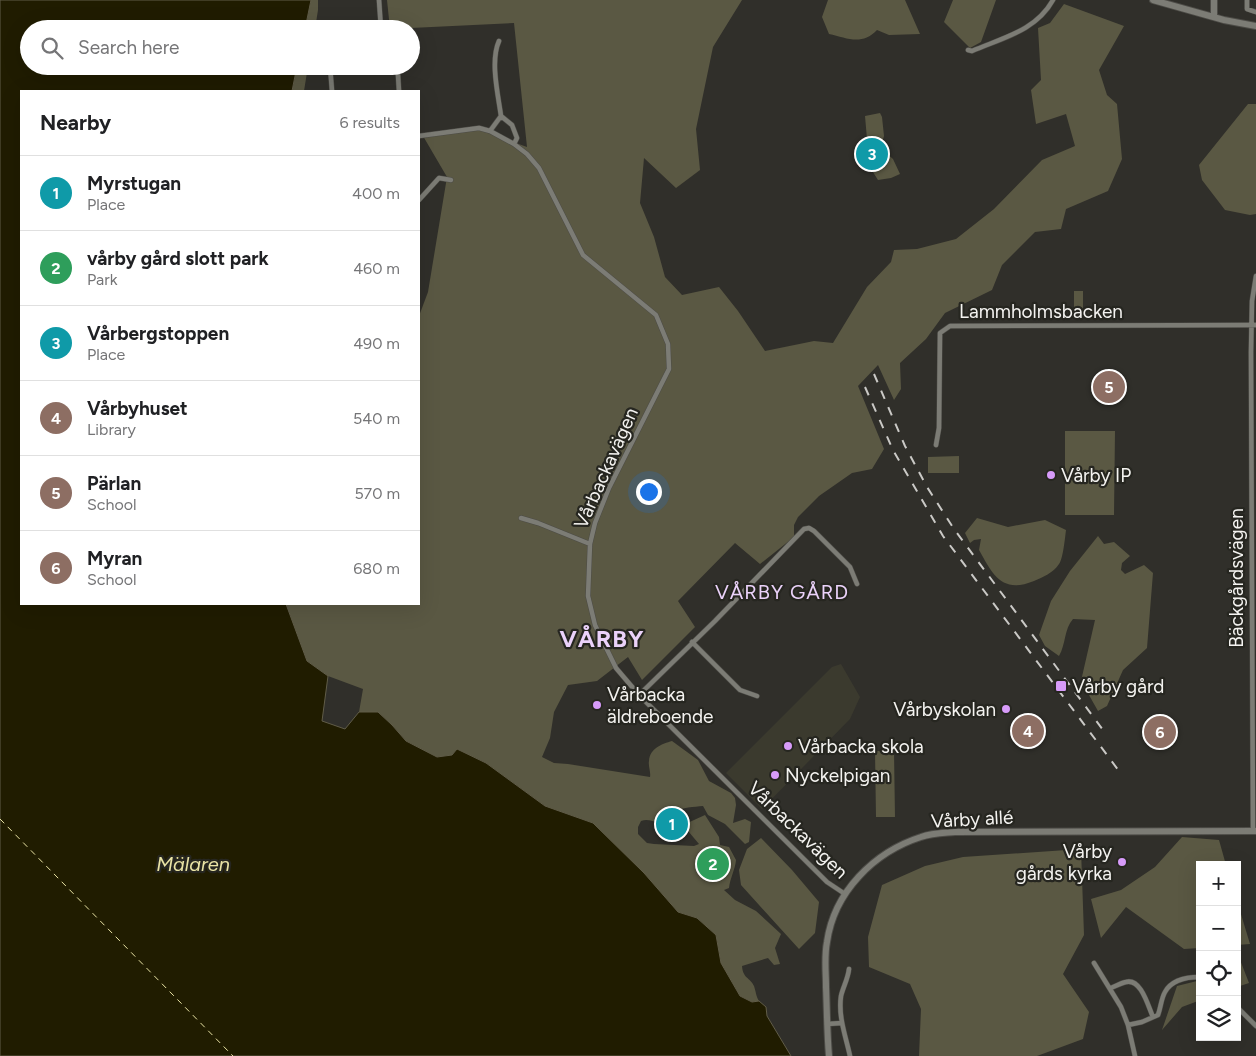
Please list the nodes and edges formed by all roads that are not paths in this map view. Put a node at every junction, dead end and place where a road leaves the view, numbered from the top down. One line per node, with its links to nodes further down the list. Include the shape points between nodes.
1 (379, 0): 8 (street)
2 (1053, 0): 11 (street, via 1040,18 1025,29)
3 (1153, 0): 7 (street)
4 (1214, 0): 7 (street)
5 (1247, 0): 6 (street, via 1247,9)
6 (1256, 12)
7 (1214, 17): 9 (street)
8 (380, 20)
9 (1256, 26)
10 (500, 41): 16 (street, via 496,48 496,76)
11 (968, 50)
12 (331, 75): 14 (street)
13 (398, 75): 15 (street)
14 (332, 90)
15 (399, 90)
16 (501, 116): 17 (street); 19 (street, via 512,125 517,138)
17 (490, 131): 18 (street, Vårbackavägen, via 479,128); 19 (street, Vårbackavägen)
18 (420, 136)
19 (514, 144): 26 (street, Vårbackavägen, via 539,168 583,255 656,315 668,344 669,369 610,488)
20 (451, 180): 21 (street, via 439,178)
21 (420, 199)
22 (1256, 276): 23 (street, Bäckgårdsvägen, via 1252,301)
23 (1254, 324): 24 (street, Lammholmsbacken, via 950,326 940,333); 28 (street, Bäckgårdsvägen)
24 (936, 445)
25 (521, 518): 26 (street)
26 (590, 544): 30 (street, Vårbackavägen, via 588,596 595,625 616,668)
27 (857, 584): 29 (street, via 850,567 814,531 804,529)
28 (1254, 607): 32 (street, Bäckgårdsvägen)
29 (692, 642): 30 (street); 31 (street, via 740,690)
30 (639, 695): 34 (street, Vårbackavägen, via 827,882)
31 (757, 696)
32 (1254, 718): 33 (street, Bäckgårdsvägen)
33 (1255, 831): 34 (street, Vårby allé, via 955,832 922,836 881,856)
34 (845, 894): 42 (street, Vårby allé, via 827,940)
35 (1094, 963): 38 (street)
36 (849, 969): 41 (street, via 841,996)
37 (1196, 977): 40 (street, via 1183,978 1165,990 1158,1015)
38 (1111, 988): 40 (street, via 1127,981 1134,982); 43 (street)
39 (1241, 1011): 44 (street)
40 (1153, 1017): 43 (street)
41 (842, 1023): 42 (street); 46 (street)
42 (827, 1024): 45 (street, Vårby allé)
43 (1128, 1025): 47 (street)
44 (1256, 1026)
45 (829, 1056)
46 (850, 1056)
47 (1135, 1056)

